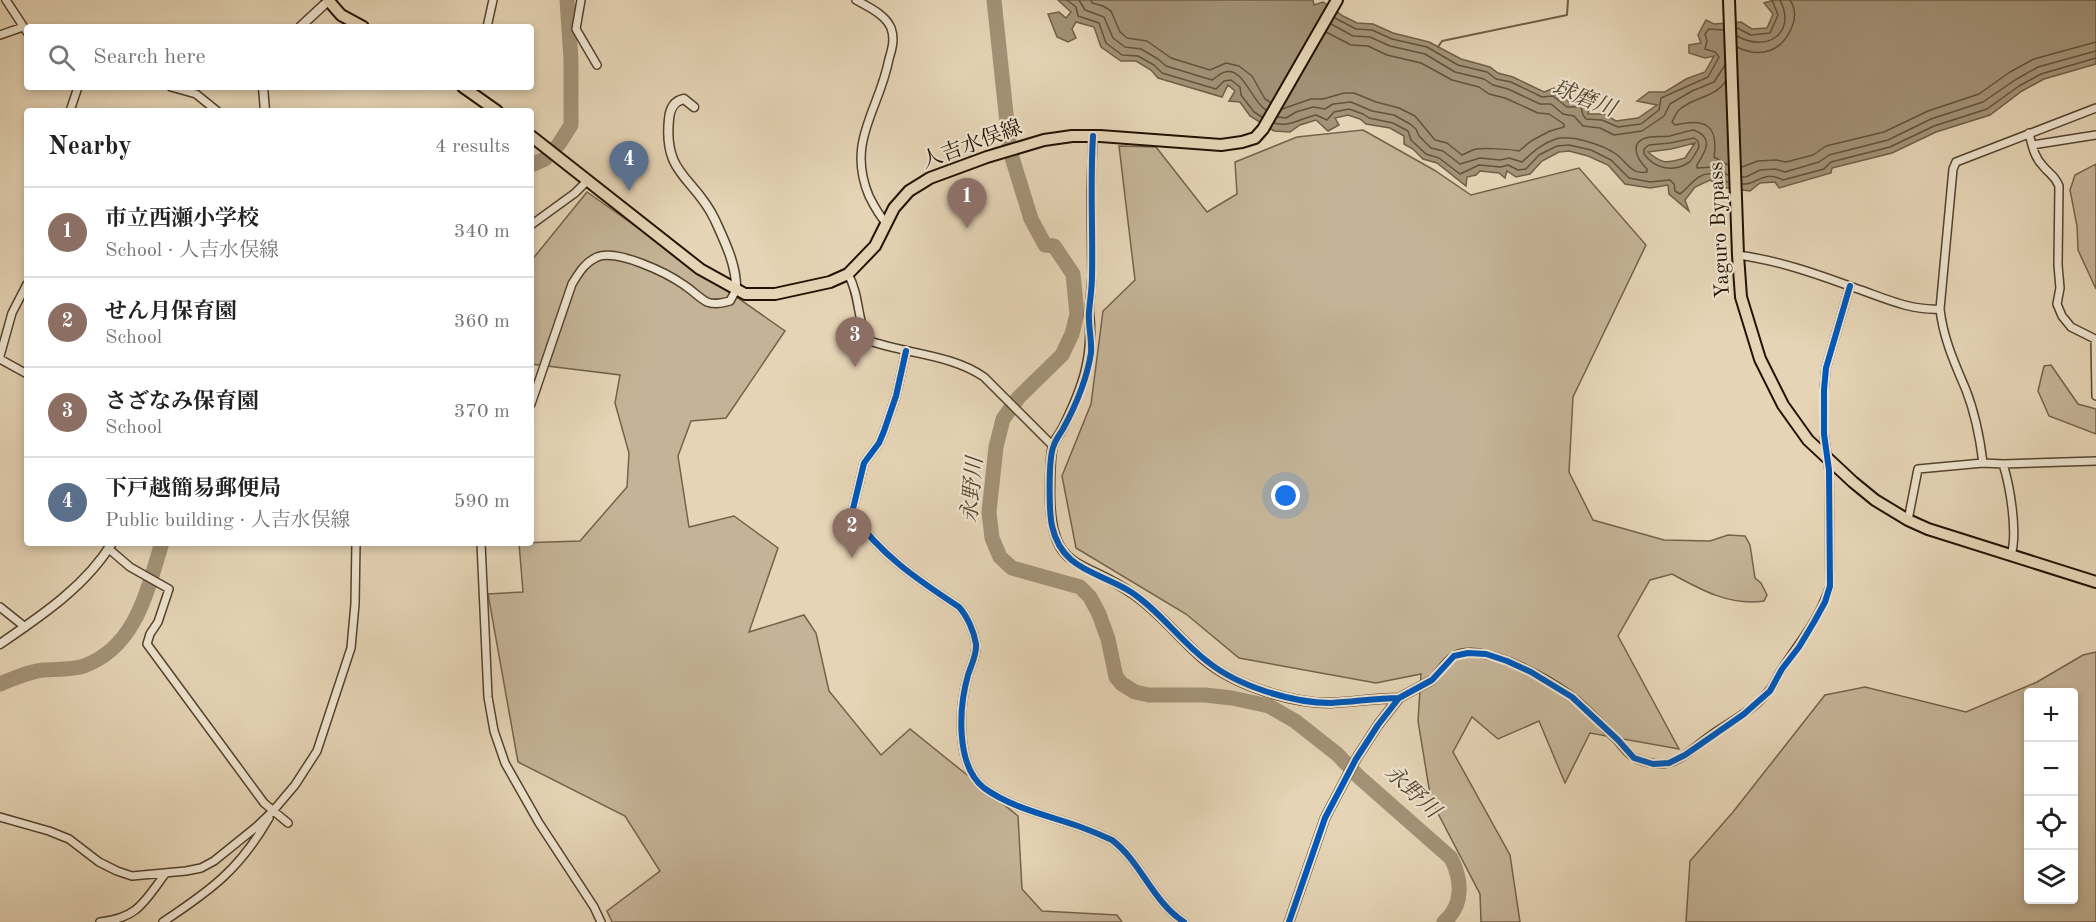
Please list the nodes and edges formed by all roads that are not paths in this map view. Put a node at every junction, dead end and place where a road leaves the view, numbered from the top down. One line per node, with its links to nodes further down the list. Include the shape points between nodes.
1 (6, 0): 11 (street)
2 (328, 0): 8 (street); 9 (main road, via 341,15)
3 (493, 0): 10 (street)
4 (581, 0): 14 (street, via 576,28)
5 (855, 0): 32 (street, via 887,22 894,39 885,80 860,144 866,187 877,214)
6 (1337, 0): 27 (main road, 人吉水俣線, via 1255,138 1221,145)
7 (1729, 0): 33 (main road, Yaguro Bypass)
8 (303, 24)
9 (358, 24)
10 (488, 24)
11 (24, 27)
12 (24, 29): 13 (street)
13 (0, 35)
14 (597, 65)
15 (77, 90): 20 (street)
16 (181, 90): 21 (street, via 195,94)
17 (263, 90): 22 (street)
18 (468, 90): 23 (main road)
19 (694, 107): 37 (street, via 684,99 670,110 668,146 680,175 715,220 733,262)
20 (71, 108)
21 (213, 108)
22 (264, 108)
23 (493, 108)
24 (2096, 108): 25 (street)
25 (2029, 133): 29 (street); 38 (street, via 1956,162)
26 (2096, 135): 29 (street)
27 (1093, 136): 32 (main road, 人吉水俣線, via 1072,136 1025,146 930,178 909,192); 39 (street)
28 (534, 138): 30 (main road, 人吉水俣線)
29 (2032, 145): 40 (street, via 2034,154 2059,186 2057,304 2071,327)
30 (588, 180): 31 (street); 37 (main road, 人吉水俣線, via 700,269)
31 (534, 223)
32 (886, 223): 34 (main road, 人吉水俣線, via 875,246)
33 (1738, 255): 35 (street); 47 (main road, Yaguro Bypass, via 1741,297 1760,359 1789,414)
34 (848, 274): 37 (main road, 人吉水俣線, via 775,294 745,294); 41 (street, via 867,340)
35 (1851, 286): 38 (street, via 1908,307); 47 (street, via 1826,368 1824,434)
36 (24, 290): 42 (street, via 12,313)
37 (736, 290): 44 (street, via 730,301 706,302 655,267 625,258 599,256 582,266 572,284)
38 (1940, 309): 49 (street, via 1955,368 1977,427)
39 (1089, 313): 46 (street, via 1092,335 1086,374)
40 (2095, 339): 45 (street)
41 (906, 351): 46 (street, via 975,371); 69 (street, via 896,396 879,443 864,463 852,513 882,552 965,614 976,644 961,717 966,762 973,777 1014,805 1112,840 1159,900)
42 (0, 358): 43 (street)
43 (24, 372)
44 (534, 395)
45 (2096, 396)
46 (1053, 446): 61 (street, via 1052,523 1066,557 1143,601 1208,663 1237,681 1309,701)
47 (1829, 460): 51 (main road, Yaguro Bypass, via 1875,500); 60 (street, via 1830,586 1825,602 1770,691 1685,755 1669,763 1653,764 1634,758 1572,697 1531,672 1486,654 1454,656)
48 (2096, 461): 50 (street)
49 (1983, 463): 50 (street); 51 (street, via 1918,469)
50 (2003, 464): 55 (street, via 2014,529)
51 (1908, 520): 55 (main road, Yaguro Bypass)
52 (110, 546): 58 (street, via 66,596); 62 (street, via 130,567 169,590 147,644)
53 (356, 546): 62 (street, via 351,648 317,751)
54 (481, 546): 68 (street, via 488,698 494,731 505,763)
55 (2011, 555): 56 (main road, Yaguro Bypass)
56 (2096, 582)
57 (0, 607): 58 (street)
58 (26, 627): 59 (street)
59 (0, 644)
60 (1432, 680): 61 (street)
61 (1399, 698): 70 (street, via 1356,759 1325,818)
62 (273, 811): 64 (street); 65 (street, via 201,868); 67 (street, via 254,844 232,870 207,893)
63 (0, 817): 65 (street, via 69,839 117,871 132,876)
64 (288, 823)
65 (165, 874): 66 (street, via 138,909)
66 (100, 922)
67 (163, 922)
68 (601, 922)
69 (1184, 922)
70 (1288, 922)

